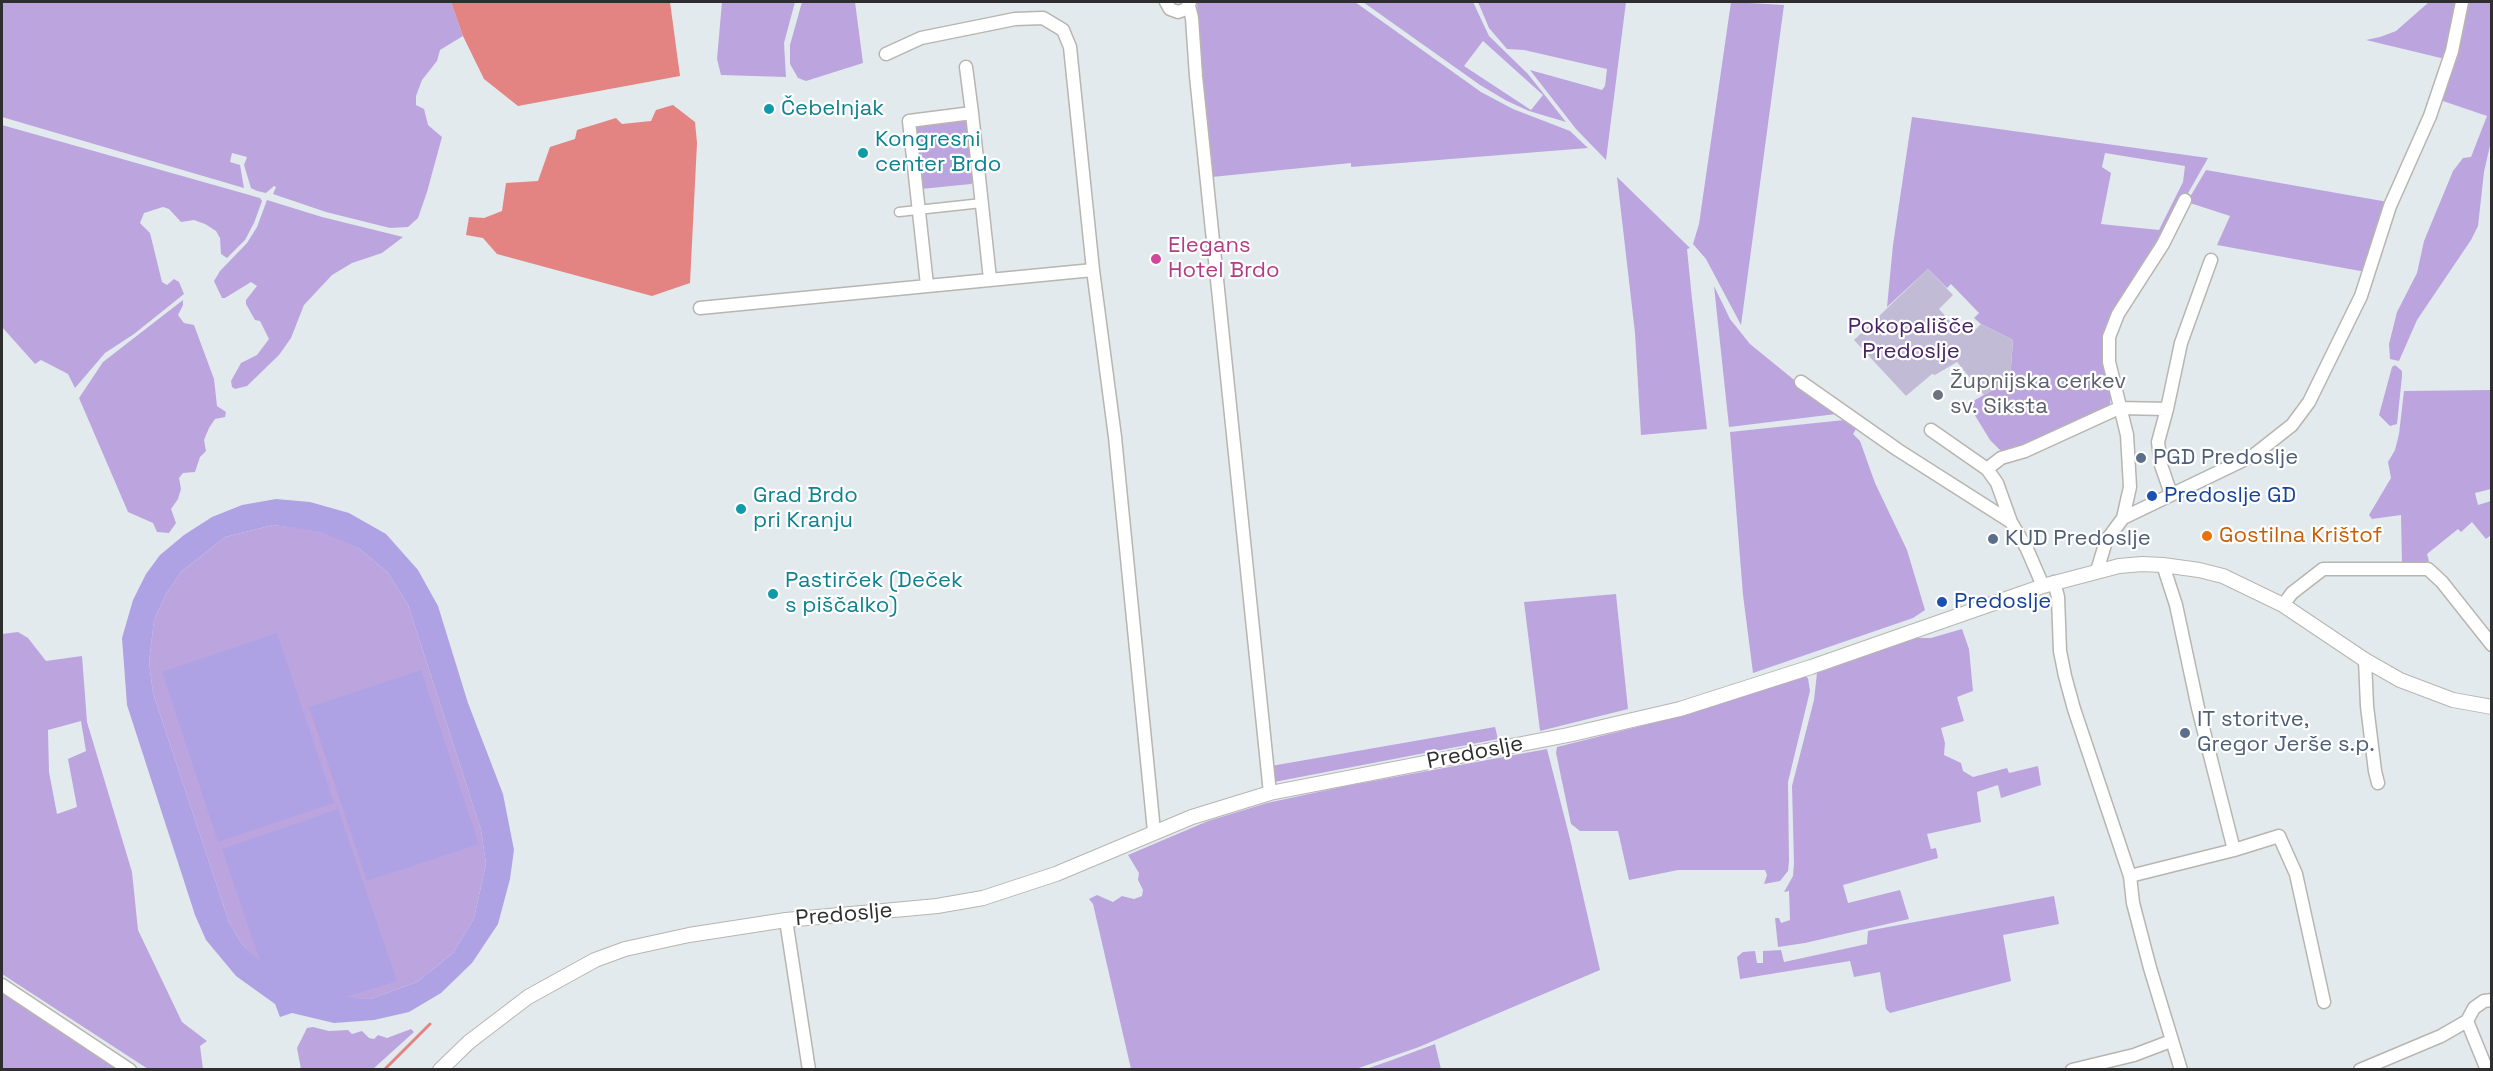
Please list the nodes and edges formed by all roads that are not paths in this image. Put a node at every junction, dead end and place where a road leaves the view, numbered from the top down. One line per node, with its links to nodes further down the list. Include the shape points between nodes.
1 (1166, 2): 3 (street, via 1170,9)
2 (2462, 2): 21 (street, via 2452,51 2430,116 2390,206 2361,296 2309,402 2292,426 2254,455)
3 (1186, 6): 32 (street, via 1193,36)
4 (886, 54): 12 (street, via 921,38 1015,19 1043,18 1063,30 1070,47)
5 (966, 67): 6 (street)
6 (972, 113): 8 (street); 9 (street, via 909,121)
7 (2185, 200): 17 (street, via 2163,244 2118,314 2109,337 2109,362)
8 (982, 203): 9 (street); 13 (street)
9 (920, 209): 10 (street); 14 (street)
10 (899, 212)
11 (2211, 260): 18 (street, via 2181,343)
12 (1094, 270): 13 (street); 33 (street, via 1115,437)
13 (990, 279): 14 (street)
14 (927, 285): 15 (street)
15 (700, 308)
16 (1801, 382): 23 (street)
17 (2120, 408): 18 (street); 20 (street, via 2001,458); 22 (street, via 2127,435 2130,487)
18 (2167, 409): 21 (street, via 2158,442)
19 (1931, 430): 20 (street)
20 (1987, 469): 23 (street, via 1997,483)
21 (2171, 494): 22 (street)
22 (2123, 518): 25 (street, via 2106,541)
23 (2011, 522): 26 (street)
24 (2163, 565): 25 (street, Predoslje); 27 (street, Predoslje, via 2223,576); 34 (street)
25 (2097, 571): 26 (street, Predoslje)
26 (2048, 584): 32 (street, Predoslje, via 1680,709); 35 (street, via 2058,597 2060,651 2068,687)
27 (2283, 605): 28 (street, via 2322,569 2428,569); 29 (street, Predoslje)
28 (2492, 645)
29 (2365, 660): 30 (street, Predoslje, via 2426,691); 31 (street)
30 (2492, 707)
31 (2378, 783)
32 (1270, 793): 33 (street, Predoslje)
33 (1154, 831): 36 (street, Predoslje, via 1056,874 983,898)
34 (2234, 850): 35 (street); 39 (street, via 2279,836 2296,874)
35 (2130, 876): 41 (street, via 2133,903)
36 (786, 920): 43 (street, Predoslje, via 689,935 625,949 596,960 520,1003); 44 (street)
37 (2, 985): 42 (street)
38 (2492, 1000): 40 (street, via 2474,1008)
39 (2324, 1002)
40 (2467, 1021): 47 (street); 48 (street)
41 (2171, 1041): 45 (street); 46 (street)
42 (130, 1070)
43 (440, 1070)
44 (809, 1070)
45 (2072, 1070)
46 (2181, 1070)
47 (2360, 1070)
48 (2487, 1070)

